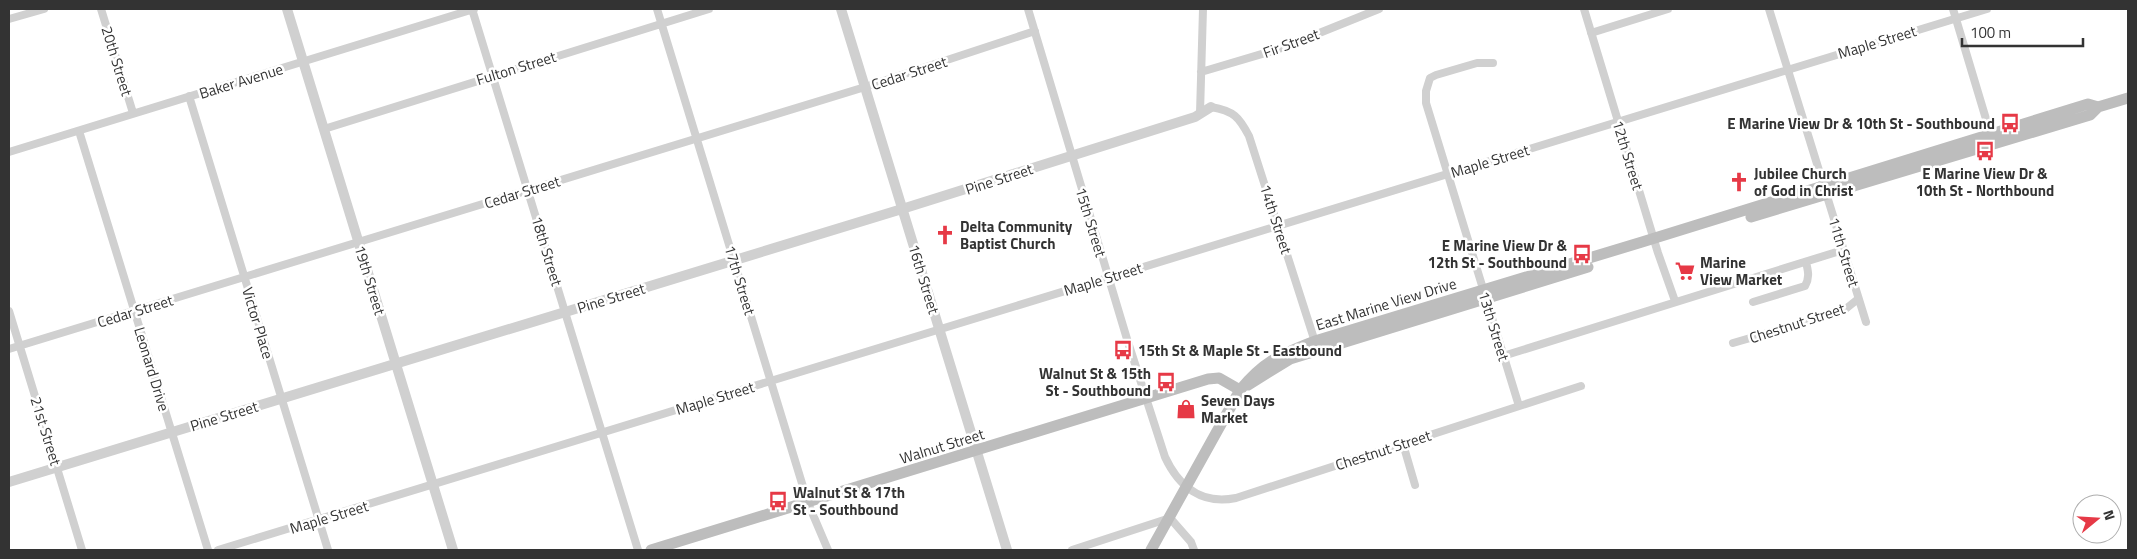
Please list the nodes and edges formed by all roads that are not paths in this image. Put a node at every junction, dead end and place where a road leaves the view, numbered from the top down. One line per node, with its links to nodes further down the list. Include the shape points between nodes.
1 (44, 9): 17 (street)
2 (101, 9): 30 (street, 20th Street)
3 (287, 9): 21 (street, 19th Street)
4 (473, 9): 21 (street, Baker Avenue); 25 (street, 18th Street)
5 (657, 9): 18 (street, 17th Street)
6 (709, 9): 18 (street, Fulton Street)
7 (841, 9): 26 (street, 16th Street)
8 (1028, 9): 19 (street, 15th Street)
9 (1203, 9): 24 (street)
10 (1379, 9): 24 (street, Fir Street, via 1282,48)
11 (1584, 9): 20 (street, 12th Street)
12 (1668, 9): 20 (street)
13 (1769, 9): 23 (street, 11th Street)
14 (1953, 9): 16 (street)
15 (1987, 9): 16 (street, Maple Street)
16 (1956, 18): 23 (street, Maple Street); 36 (street)
17 (9, 20)
18 (662, 23): 25 (street, Fulton Street); 35 (street, 17th Street)
19 (1034, 31): 26 (street, Cedar Street); 38 (street, 15th Street)
20 (1591, 33): 32 (street, 12th Street)
21 (304, 62): 27 (street, Baker Avenue); 33 (street, 19th Street)
22 (1493, 63): 39 (street, 13th Street, via 1477,63 1430,78 1426,103)
23 (1788, 69): 32 (street, Maple Street); 41 (street, 11th Street)
24 (1201, 72): 31 (street)
25 (493, 75): 33 (street, Fulton Street); 40 (street, 18th Street)
26 (865, 87): 35 (street, Cedar Street); 42 (street, 16th Street)
27 (189, 96): 30 (street, Baker Avenue); 49 (street, Victor Place)
28 (2128, 98): 36 (main road, East Marine View Drive, via 2098,107 2090,115)
29 (1211, 107): 31 (street, Pine Street); 43 (street, 14th Street, via 1230,112 1241,121)
30 (132, 113): 34 (street, Baker Avenue)
31 (1200, 113): 38 (street, Pine Street)
32 (1618, 122): 39 (street, Maple Street); 45 (street, 12th Street)
33 (324, 129): 44 (street, 19th Street)
34 (79, 131): 37 (street, Baker Avenue); 56 (street, Leonard Drive)
35 (697, 138): 40 (street, Cedar Street); 47 (street, 17th Street)
36 (1992, 140): 41 (main road, East Marine View Drive)
37 (9, 152)
38 (1072, 155): 42 (street, Pine Street); 50 (street, 15th Street)
39 (1448, 174): 43 (street, Maple Street); 51 (street, 13th Street)
40 (528, 190): 44 (street, Cedar Street); 57 (street, 18th Street)
41 (1825, 190): 45 (main road, East Marine View Drive); 46 (street, 11th Street)
42 (902, 209): 47 (street, Pine Street); 59 (street, 16th Street)
43 (1279, 225): 50 (street, Maple Street); 62 (street, 14th Street)
44 (358, 242): 49 (street, Cedar Street); 65 (street, 19th Street)
45 (1654, 243): 51 (main road, East Marine View Drive); 53 (street, 12th Street)
46 (1843, 250): 48 (street); 52 (street, 11th Street)
47 (734, 260): 57 (street, Pine Street); 66 (street, 17th Street)
48 (1806, 262): 53 (street); 54 (street, via 1809,274 1805,286)
49 (244, 277): 56 (street, Cedar Street); 69 (street, Victor Place)
50 (1108, 278): 59 (street, Maple Street); 70 (street, 15th Street)
51 (1484, 295): 62 (main road, East Marine View Drive); 64 (street, 13th Street)
52 (1858, 299): 58 (street, 11th Street); 60 (street, Chestnut Street, via 1838,312)
53 (1675, 301): 64 (street)
54 (1753, 302)
55 (9, 311): 61 (street, 21st Street)
56 (134, 311): 61 (street, Cedar Street); 72 (street, Leonard Drive)
57 (565, 312): 65 (street, Pine Street); 73 (street, 18th Street)
58 (1866, 322)
59 (940, 330): 66 (street, Maple Street); 75 (street, 16th Street)
60 (1733, 343)
61 (19, 346): 63 (street, Cedar Street); 76 (street, 21st Street)
62 (1316, 346): 68 (main road, East Marine View Drive, via 1270,361 1256,371)
63 (9, 349)
64 (1503, 356): 71 (street, 13th Street)
65 (396, 364): 69 (street, Pine Street); 79 (street, 19th Street)
66 (771, 380): 73 (street, Maple Street); 81 (street, 17th Street)
67 (1581, 386): 71 (street, Chestnut Street)
68 (1240, 390): 70 (main road, Walnut Street, via 1220,378 1208,379); 80 (main road, East Marine View Drive)
69 (281, 398): 72 (street, Pine Street); 83 (street, Victor Place)
70 (1147, 398): 75 (main road, Walnut Street); 80 (street, 15th Street, via 1165,457 1172,472)
71 (1519, 406): 74 (street, Chestnut Street)
72 (172, 432): 76 (street, Pine Street); 85 (street, Leonard Drive)
73 (602, 433): 79 (street, Maple Street); 89 (street, 18th Street)
74 (1403, 444): 78 (street); 80 (street, Chestnut Street, via 1226,500 1202,496)
75 (977, 451): 81 (main road, Walnut Street); 92 (street, 16th Street)
76 (57, 467): 77 (street, Pine Street); 84 (street, 21st Street)
77 (9, 482)
78 (1415, 484)
79 (433, 485): 83 (street, Maple Street); 88 (street, 19th Street)
80 (1185, 486): 82 (main road, East Marine View Drive)
81 (808, 503): 90 (main road, Walnut Street); 91 (street, 17th Street)
82 (1170, 518): 93 (street); 94 (main road, East Marine View Drive); 95 (street)
83 (319, 521): 86 (street, Maple Street); 87 (street, Victor Place)
84 (82, 550)
85 (208, 550)
86 (218, 550)
87 (328, 550)
88 (453, 550)
89 (638, 550)
90 (651, 550)
91 (828, 550)
92 (1007, 550)
93 (1072, 550)
94 (1152, 550)
95 (1194, 550)

